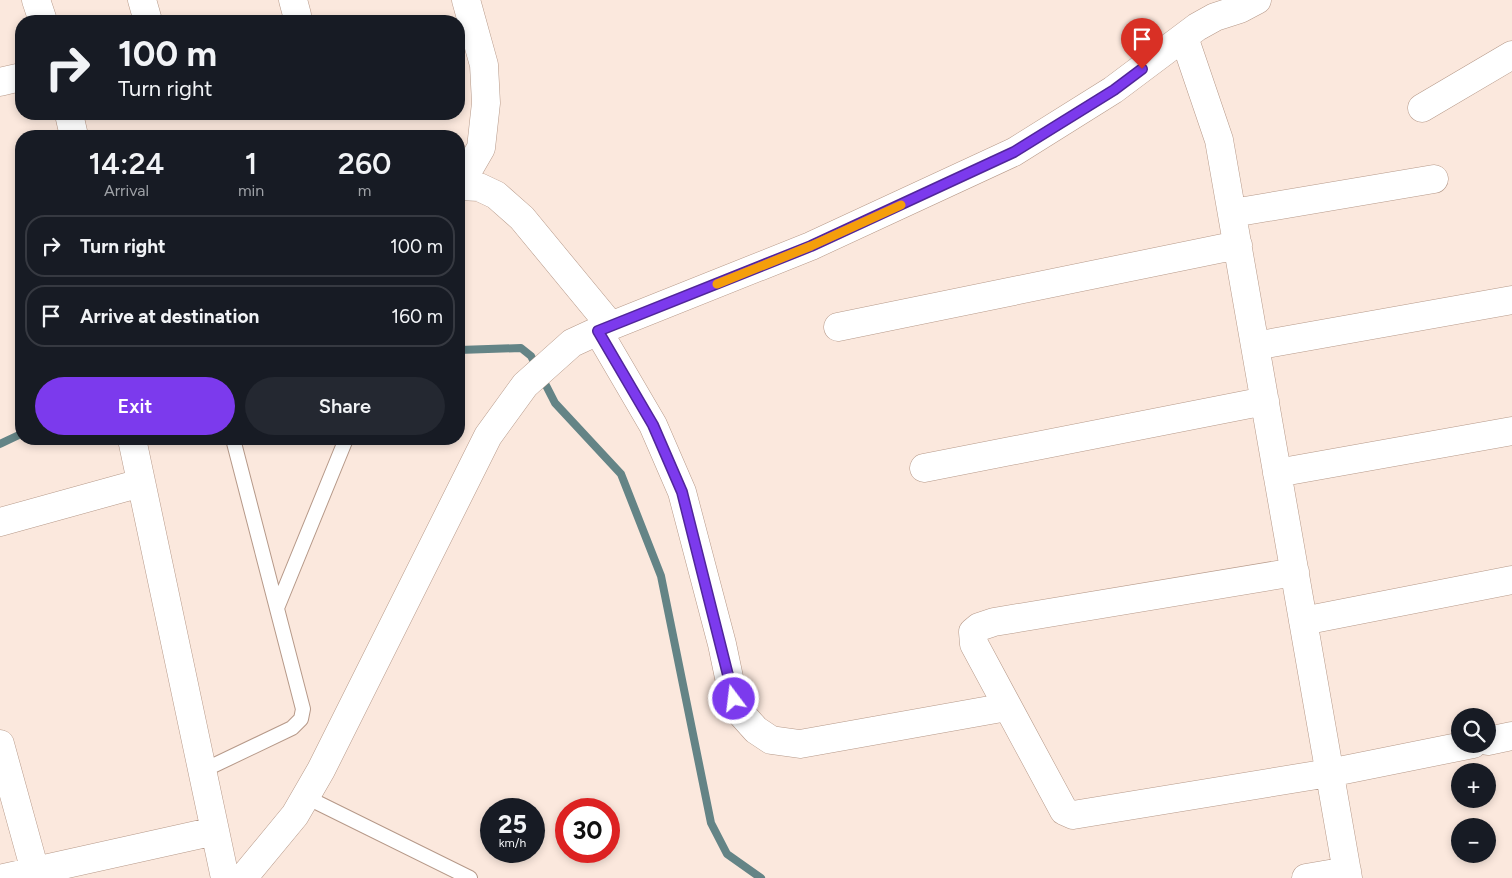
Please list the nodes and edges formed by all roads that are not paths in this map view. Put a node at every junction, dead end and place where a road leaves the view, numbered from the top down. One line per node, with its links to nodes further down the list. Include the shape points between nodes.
1 (36, 0): 6 (street)
2 (142, 0): 7 (street)
3 (466, 0): 13 (street, via 484,65 486,103 481,148)
4 (1201, 0): 8 (street)
5 (1257, 0): 8 (street, via 1215,17)
6 (41, 15)
7 (146, 15)
8 (1191, 32): 16 (street, via 1219,140); 20 (street, via 1114,90 1014,152 811,246)
9 (1512, 55): 12 (street)
10 (15, 78): 11 (street)
11 (0, 82)
12 (1422, 108)
13 (465, 176)
14 (1434, 179): 16 (street)
15 (465, 186): 20 (street, via 479,187 496,195 522,218)
16 (1233, 213): 17 (street)
17 (1238, 245): 19 (street); 21 (street)
18 (1512, 300): 21 (street)
19 (838, 327)
20 (604, 328): 35 (street, via 653,425 682,492 738,710 756,730 771,740 800,744); 42 (street, via 572,343 525,385 488,436)
21 (1255, 346): 22 (street)
22 (1264, 401): 27 (street); 28 (street)
23 (1512, 431): 28 (street)
24 (133, 445): 29 (street)
25 (235, 445): 33 (lane)
26 (344, 445): 33 (lane)
27 (924, 468)
28 (1277, 473): 31 (street)
29 (141, 484): 30 (street); 40 (street)
30 (0, 522)
31 (1294, 572): 34 (street); 35 (street, via 979,627 973,632 974,644)
32 (1512, 580): 34 (street)
33 (277, 608): 40 (lane, via 303,709 301,719 292,728)
34 (1303, 620): 41 (street)
35 (1007, 708): 41 (street, via 1064,811 1073,815)
36 (1512, 736): 37 (street)
37 (1496, 739)
38 (0, 744): 44 (street)
39 (1451, 748): 41 (street)
40 (202, 771): 43 (street)
41 (1330, 773): 45 (street)
42 (306, 797): 48 (street); 49 (lane)
43 (215, 831): 44 (street); 47 (street)
44 (35, 871): 46 (street)
45 (1347, 875): 50 (street)
46 (4, 878)
47 (225, 878)
48 (243, 878)
49 (470, 878)
50 (1306, 878)

